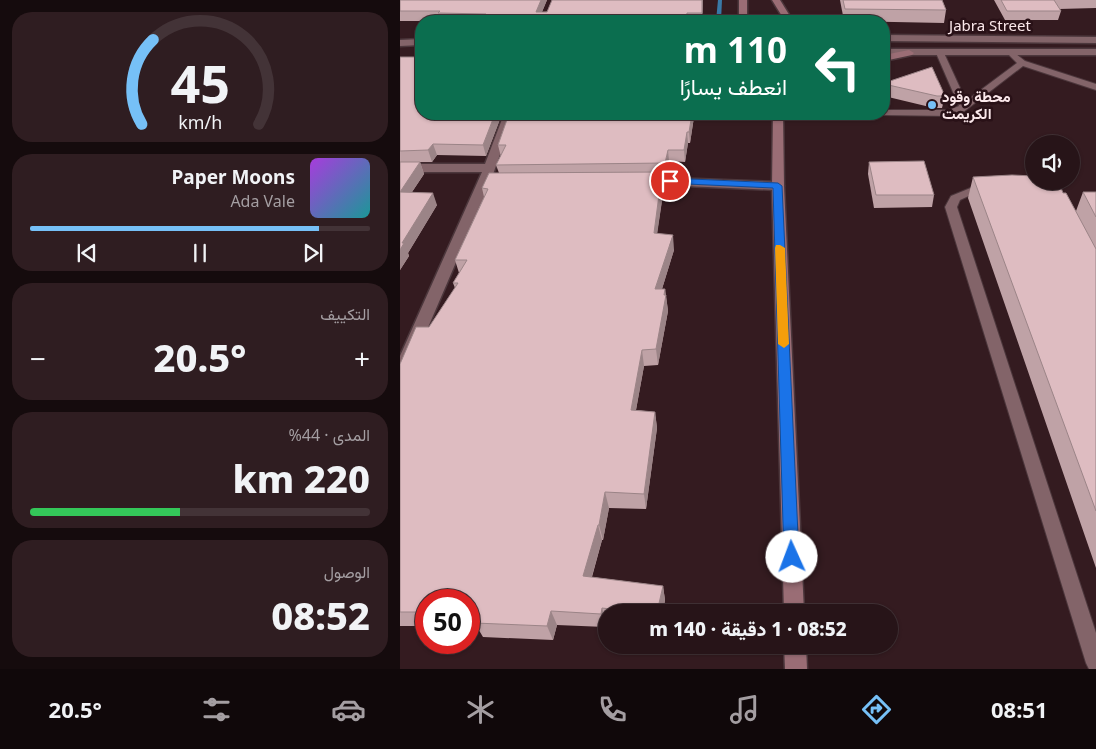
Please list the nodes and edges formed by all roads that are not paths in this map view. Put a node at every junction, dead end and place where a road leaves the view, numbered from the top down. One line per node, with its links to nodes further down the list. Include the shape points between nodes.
1 (743, 0): 3 (main road)
2 (776, 0): 4 (main road)
3 (743, 15)
4 (785, 15)
5 (890, 38): 6 (street, Jabra Street)
6 (1096, 40)
7 (415, 42): 8 (street)
8 (400, 43)
9 (890, 52): 11 (street, Jabra Street)
10 (1096, 52): 13 (street, Jabra Street)
11 (909, 53): 12 (street, Jabra Street); 14 (main road)
12 (940, 53): 13 (street, Jabra Street); 17 (lane)
13 (1011, 53): 15 (lane)
14 (890, 57)
15 (1022, 63): 16 (lane); 17 (lane)
16 (1096, 87)
17 (964, 107): 18 (lane, via 949,113)
18 (890, 113)
19 (507, 120): 22 (street)
20 (778, 120): 24 (main road)
21 (400, 168): 22 (street)
22 (490, 168): 26 (street, via 489,183)
23 (630, 181): 24 (street)
24 (778, 186): 27 (main road)
25 (1000, 191): 29 (lane, via 973,190 955,198 951,207)
26 (400, 374)
27 (794, 604)
28 (795, 654): 30 (main road)
29 (1096, 663)
30 (796, 669)

